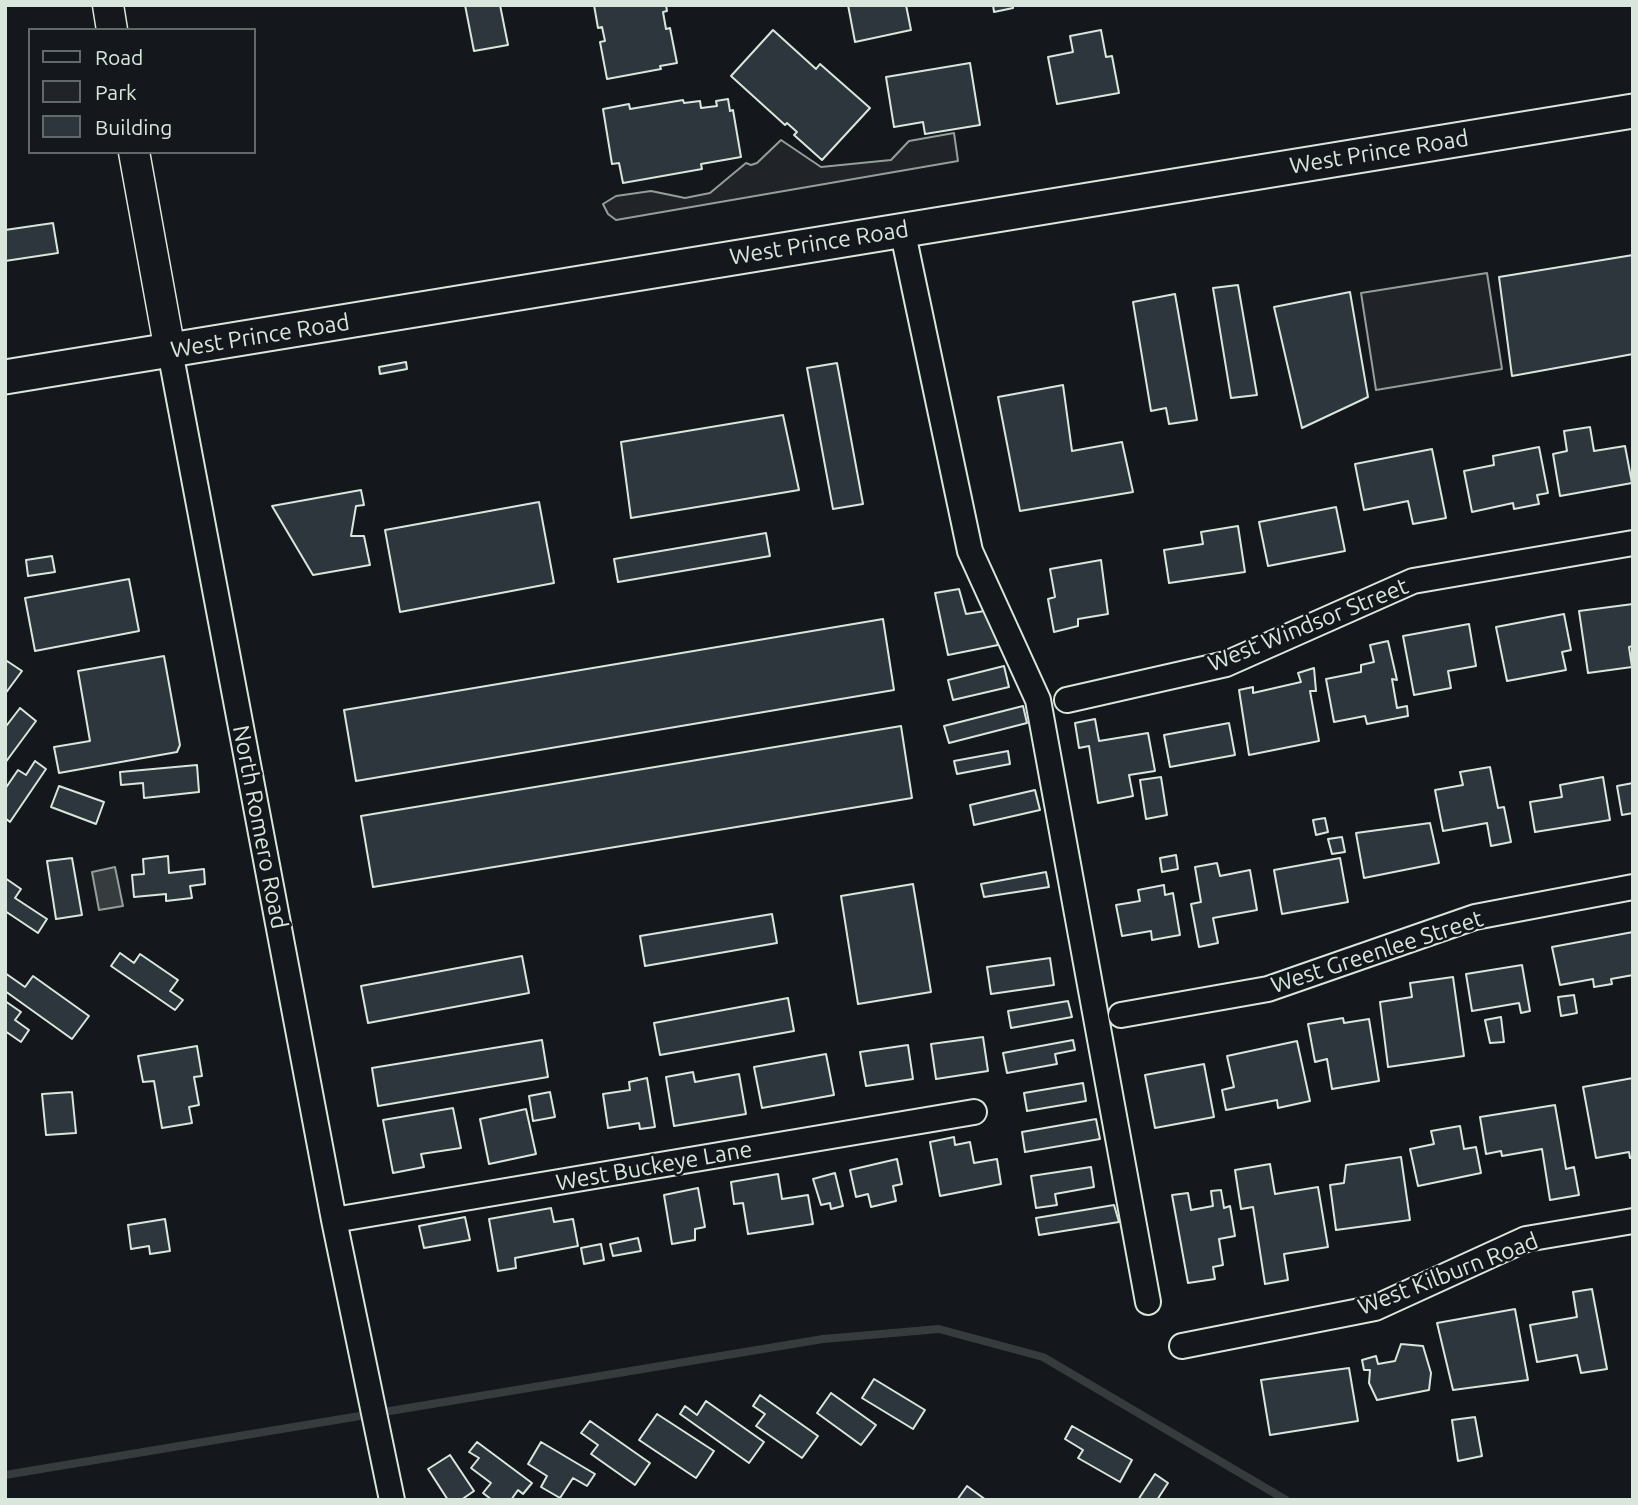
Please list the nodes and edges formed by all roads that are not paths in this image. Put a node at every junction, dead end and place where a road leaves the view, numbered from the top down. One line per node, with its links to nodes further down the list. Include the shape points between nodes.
1 (108, 5): 2 (street)
2 (112, 28)
3 (1633, 111): 5 (main road, West Prince Road)
4 (134, 154): 6 (street, North Romero Road)
5 (902, 229): 6 (main road, West Prince Road); 15 (street, via 970,551 1038,700)
6 (170, 351): 7 (main road, West Prince Road); 13 (street, North Romero Road)
7 (5, 377)
8 (1633, 543): 9 (street, West Windsor Street, via 1413,581 1226,664)
9 (1067, 700)
10 (1633, 887): 11 (street, West Greenlee Street, via 1475,917 1268,989)
11 (1121, 1015)
12 (974, 1112): 13 (street, West Buckeye Lane)
13 (334, 1220): 17 (street, North Romero Road)
14 (1633, 1221): 16 (street, West Kilburn Road, via 1526,1238 1375,1308)
15 (1148, 1302)
16 (1182, 1346)
17 (392, 1500)

